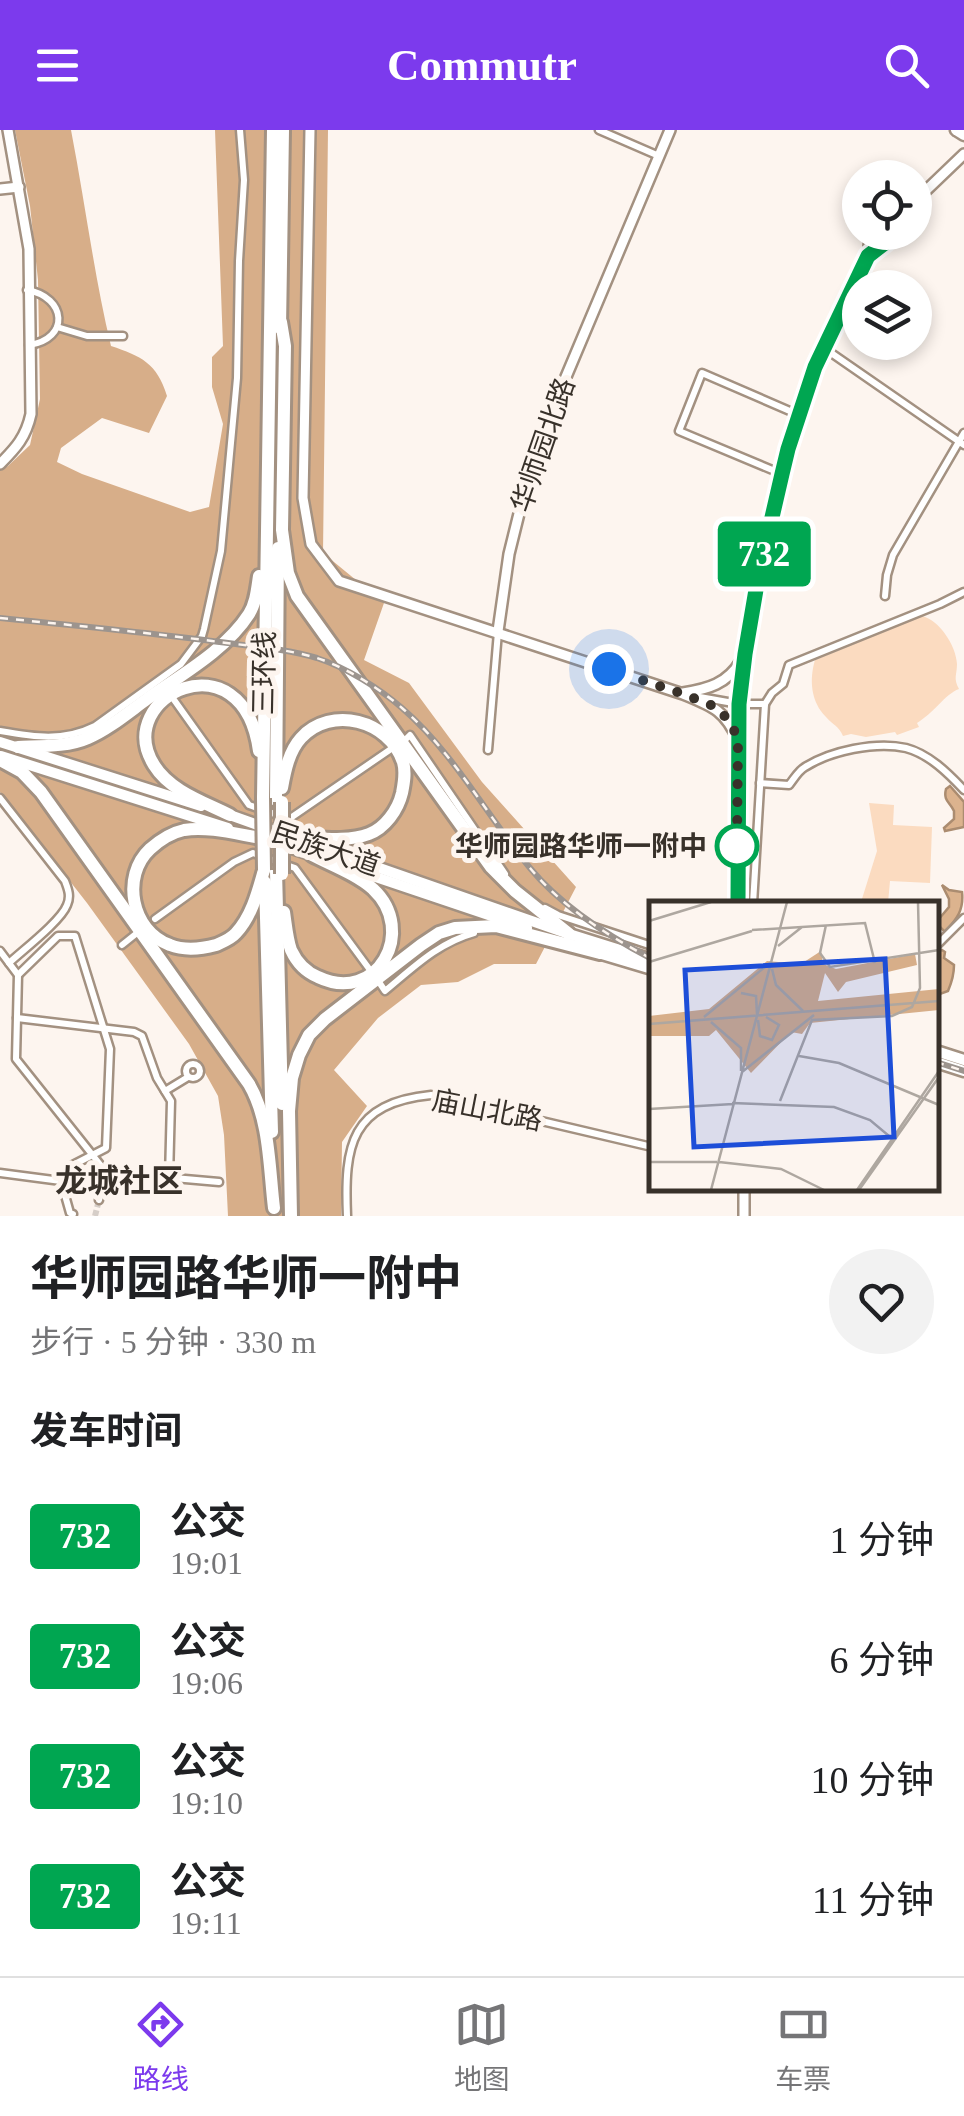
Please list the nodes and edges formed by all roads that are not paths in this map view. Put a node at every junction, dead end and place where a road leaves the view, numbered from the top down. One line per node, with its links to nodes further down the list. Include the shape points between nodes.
1 (6, 130): 10 (main road)
2 (240, 130): 37 (street, via 237,378 221,551 202,636 160,682 83,732 48,738)
3 (273, 130): 24 (highway, 三环线)
4 (283, 130): 17 (highway, 三环线)
5 (310, 130): 31 (main road, via 304,498 311,544 340,581)
6 (599, 130): 9 (street)
7 (670, 130): 9 (main road, 华师园北路)
8 (964, 154): 11 (main road)
9 (660, 156): 31 (main road, 华师园北路, via 532,462)
10 (17, 185): 12 (main road); 16 (main road)
11 (932, 185)
12 (0, 186)
13 (869, 250): 15 (main road)
14 (876, 250): 15 (main road)
15 (868, 256): 21 (main road)
16 (29, 290): 18 (street, via 52,302); 20 (main road)
17 (280, 322): 28 (highway); 48 (highway, 三环线)
18 (57, 327): 19 (street); 20 (street)
19 (123, 336)
20 (29, 345): 26 (main road, via 24,428)
21 (824, 348): 22 (main road); 25 (street)
22 (799, 415): 27 (main road); 27 (street, via 702,373 678,431)
23 (964, 432): 25 (street)
24 (267, 439): 41 (highway, via 259,579 238,627 88,738); 48 (highway, 三环线)
25 (961, 443): 30 (street, via 893,555)
26 (0, 462)
27 (782, 474): 32 (main road)
28 (282, 530): 48 (highway); 60 (highway, via 288,573 322,632 492,867)
29 (964, 592): 36 (street, via 789,665 784,684)
30 (885, 596)
31 (498, 631): 33 (main road); 43 (street, 华师园北路)
32 (745, 654): 33 (main road, via 733,674 711,689); 35 (main road)
33 (683, 694): 35 (street); 39 (main road, via 716,707)
34 (172, 698): 42 (street, via 249,805 289,820)
35 (739, 704): 36 (street); 39 (main road)
36 (766, 704): 45 (street)
37 (0, 732)
38 (405, 740): 64 (street, via 410,736 505,875 535,903)
39 (738, 740): 55 (main road)
40 (0, 742): 41 (main road, 民族大道)
41 (18, 747): 49 (main road, 民族大道)
42 (391, 748)
43 (488, 750)
44 (0, 758): 51 (main road, 民族大道); 91 (highway, via 42,792 249,1084 264,1124)
45 (760, 783): 46 (street, via 789,785 802,768 848,748 906,748 934,762); 56 (street)
46 (964, 790)
47 (0, 798): 68 (street, via 65,880 69,895 60,916)
48 (276, 798): 49 (highway, via 240,705 228,693 189,685 156,707 146,743 153,764 179,789); 50 (highway, via 299,740 328,721 362,722 382,733 403,763 400,801 379,828 348,838); 53 (highway, 三环线, bridge)
49 (230, 816): 50 (main road, 民族大道)
50 (291, 837): 60 (main road, 民族大道)
51 (261, 838): 52 (main road, 民族大道); 53 (highway, via 205,829 163,837 134,876 138,915 170,946 206,948 236,934)
52 (312, 855): 54 (highway, via 372,888 383,902 393,922 385,960 346,985 314,976 291,949); 66 (main road, 民族大道)
53 (274, 871): 54 (highway); 91 (highway, 三环线)
54 (283, 898): 81 (highway)
55 (738, 901)
56 (752, 901)
57 (964, 918): 62 (street)
58 (155, 919): 70 (street, via 253,853 294,868)
59 (137, 933): 63 (street)
60 (568, 934): 67 (main road, 民族大道)
61 (532, 935): 66 (highway); 72 (street, via 526,940 472,932 436,950 386,990); 81 (highway, via 496,926 455,928 421,945 310,1035 292,1078)
62 (939, 943)
63 (122, 945)
64 (649, 945)
65 (0, 951): 68 (street)
66 (600, 953): 69 (main road, 民族大道)
67 (649, 959)
68 (9, 962): 71 (street)
69 (649, 969)
70 (370, 970)
71 (18, 975): 73 (street); 74 (street, via 58,936 74,936)
72 (379, 982)
73 (17, 1018): 74 (street); 83 (street, via 16,1059)
74 (103, 1028): 80 (street, via 142,1036); 83 (street, via 110,1050 106,1148)
75 (939, 1052): 76 (main road)
76 (964, 1060)
77 (939, 1063): 78 (main road)
78 (964, 1071)
79 (188, 1077): 80 (street)
80 (165, 1091): 86 (street, via 171,1100)
81 (289, 1112): 91 (highway)
82 (649, 1145): 92 (street, 庙山北路, via 432,1095 409,1097 379,1108 362,1124 349,1152)
83 (93, 1155): 84 (street); 87 (street, via 69,1167)
84 (106, 1172): 86 (street); 89 (street)
85 (0, 1173): 87 (street)
86 (168, 1178): 88 (street)
87 (61, 1181): 90 (street)
88 (219, 1182)
89 (98, 1200)
90 (72, 1214)
91 (281, 1214)
92 (347, 1216)

